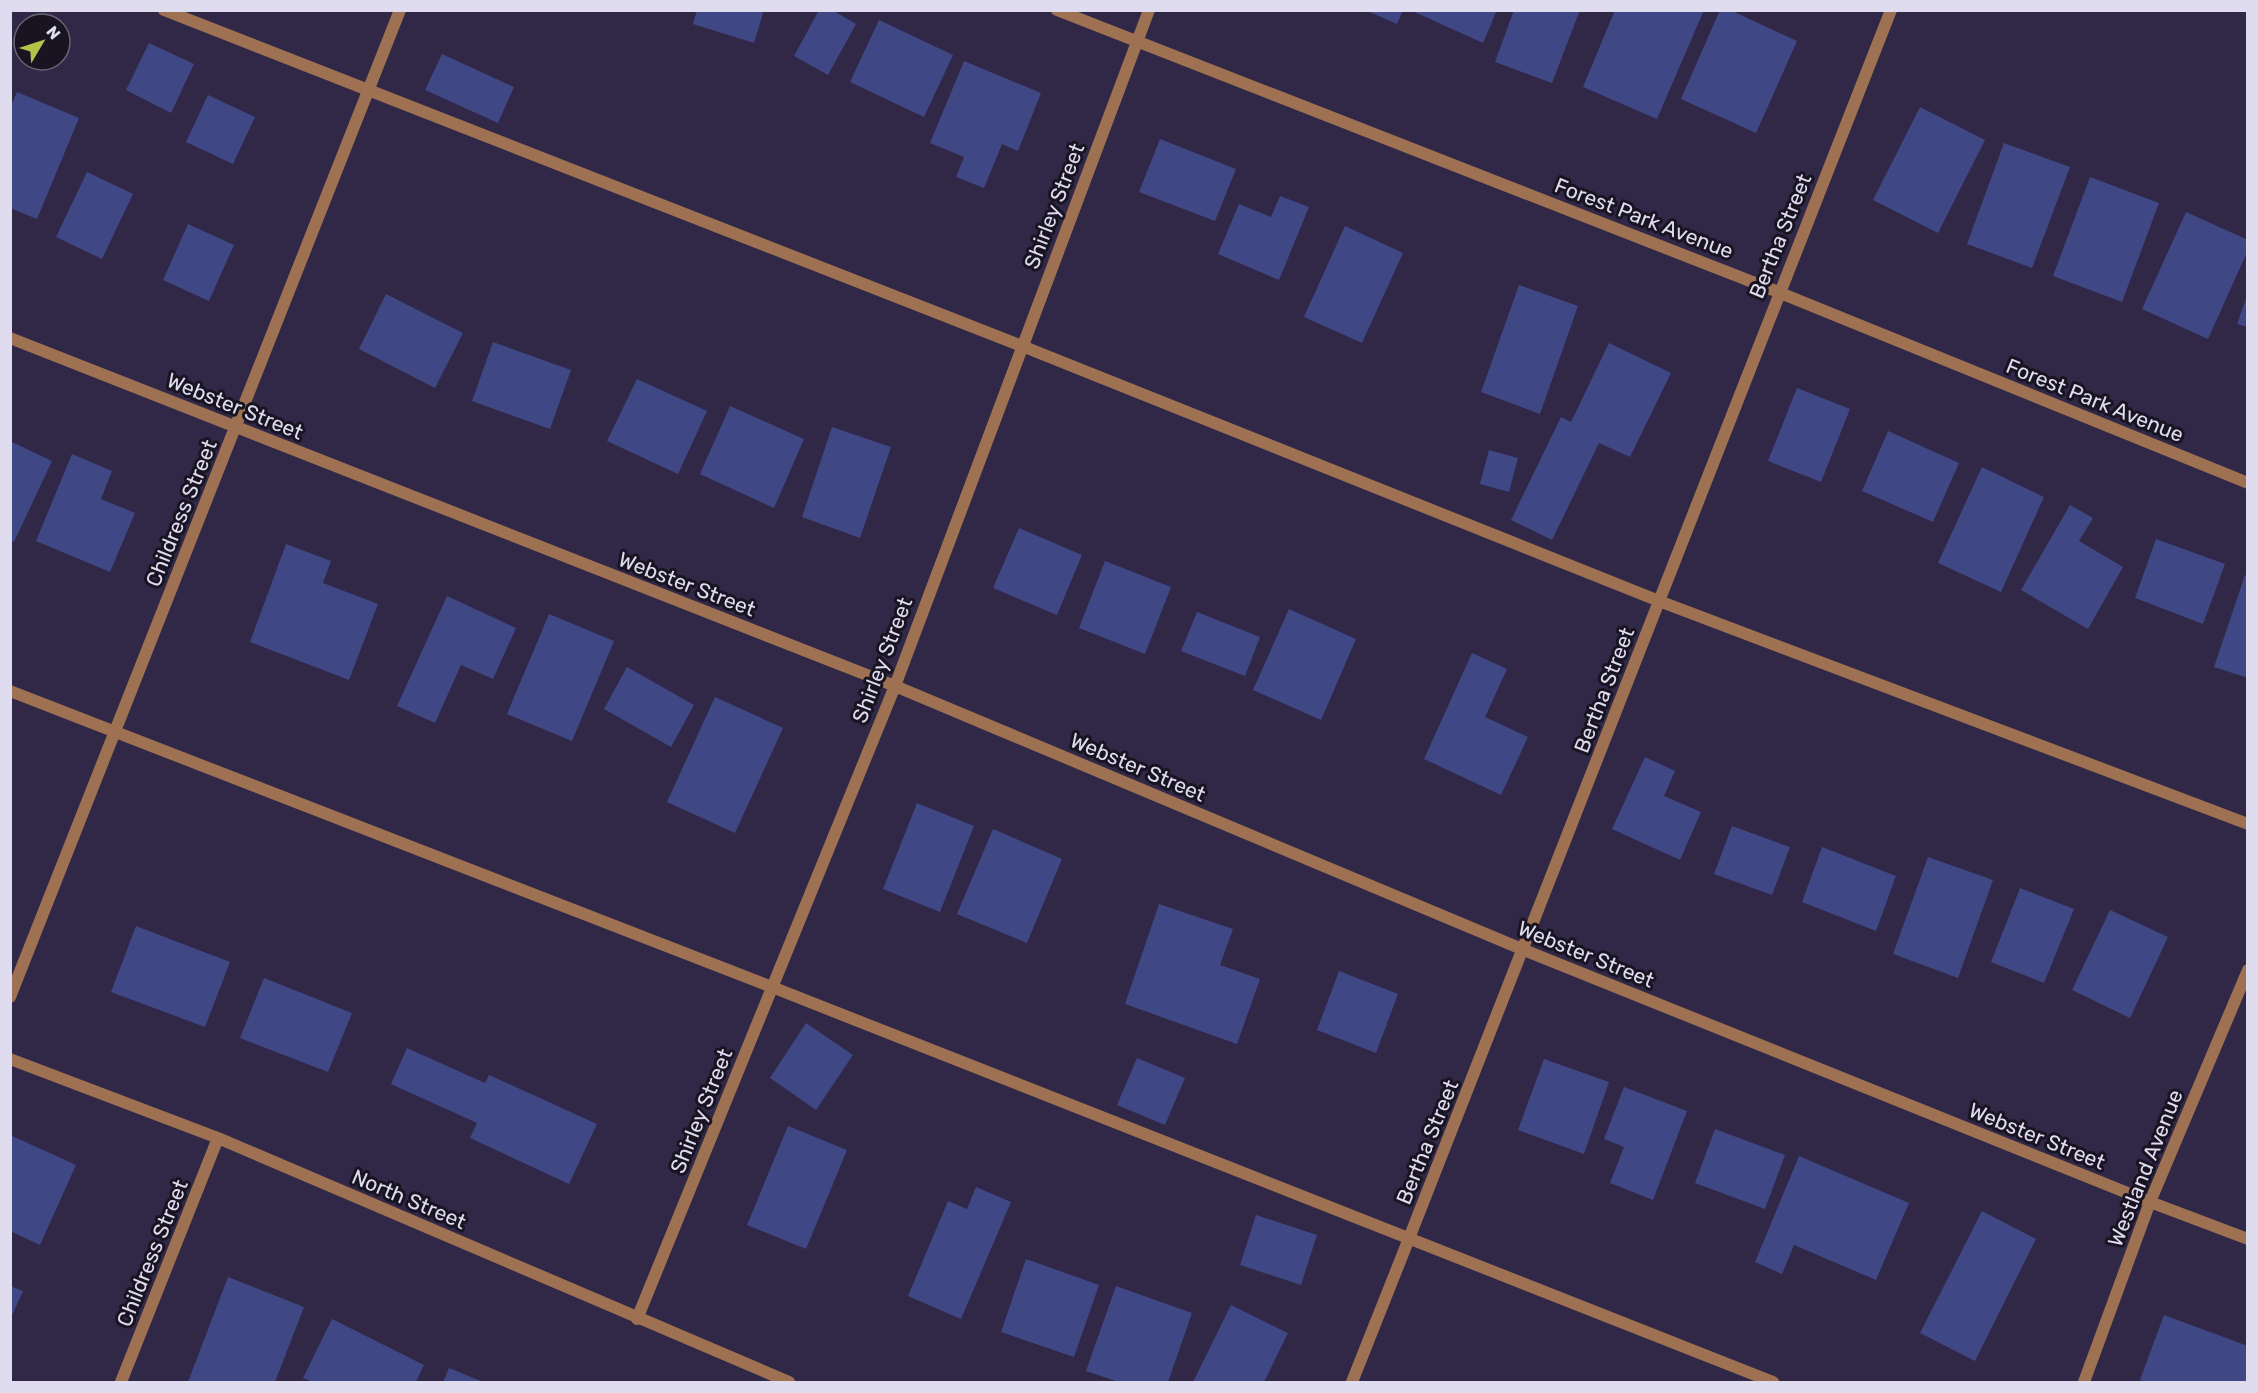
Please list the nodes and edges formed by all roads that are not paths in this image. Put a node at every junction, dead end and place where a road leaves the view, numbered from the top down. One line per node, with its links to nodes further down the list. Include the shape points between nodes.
1 (164, 10): 7 (street)
2 (400, 10): 7 (street, Childress Street)
3 (1057, 10): 6 (street, Forest Park Avenue)
4 (1149, 10): 6 (street, Shirley Street)
5 (1891, 10): 8 (street, Bertha Street)
6 (1136, 41): 8 (street, Forest Park Avenue); 10 (street, Shirley Street)
7 (368, 93): 10 (street); 11 (street, Childress Street)
8 (1778, 292): 12 (street, Forest Park Avenue); 13 (street, Bertha Street)
9 (10, 338): 11 (street, Webster Street)
10 (1022, 346): 13 (street); 14 (street, Shirley Street)
11 (236, 428): 14 (street, Webster Street); 16 (street, Childress Street)
12 (2247, 483)
13 (1659, 601): 17 (street); 18 (street, Bertha Street)
14 (895, 686): 18 (street, Webster Street); 20 (street, Shirley Street)
15 (10, 691): 16 (street)
16 (115, 732): 20 (street); 21 (street, Childress Street)
17 (2247, 824)
18 (1524, 950): 24 (street, Webster Street); 26 (street, Bertha Street)
19 (2247, 970): 24 (street, Westland Avenue)
20 (772, 987): 26 (street); 27 (street, Shirley Street)
21 (10, 997)
22 (10, 1059): 23 (street, North Street)
23 (218, 1138): 27 (street, North Street); 28 (street, Childress Street)
24 (2150, 1202): 25 (street, Webster Street); 32 (street, Westland Avenue)
25 (2247, 1239)
26 (1408, 1241): 30 (street, Bertha Street); 31 (street)
27 (638, 1319): 29 (street, North Street)
28 (121, 1383)
29 (789, 1383)
30 (1352, 1383)
31 (1773, 1383)
32 (2084, 1383)

